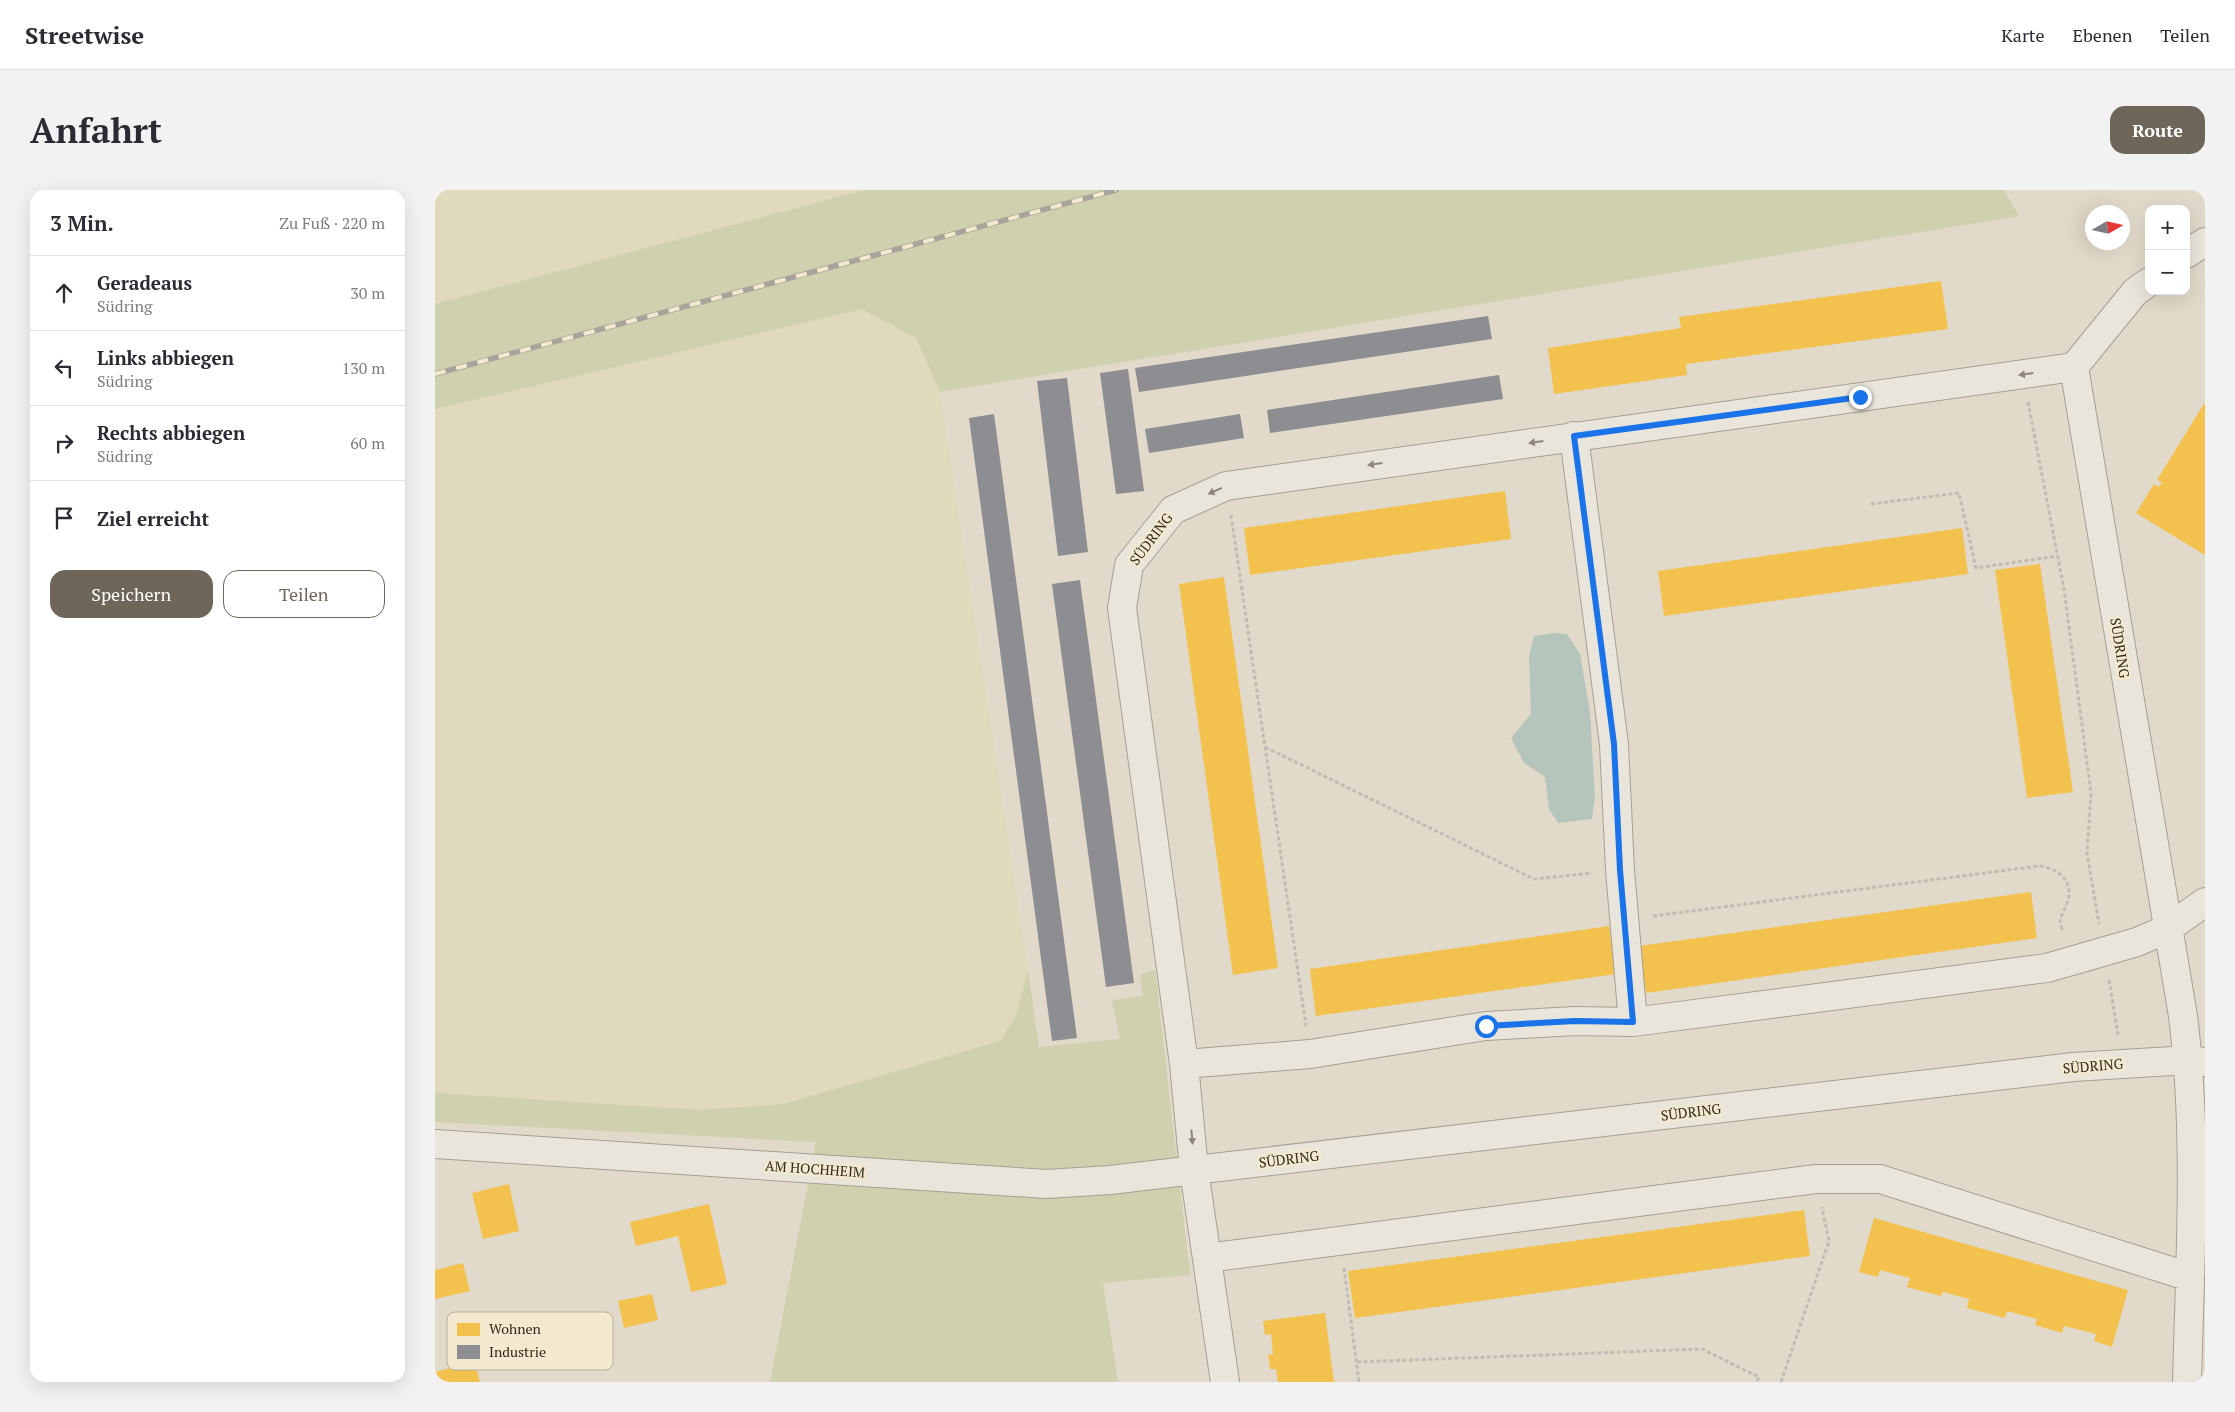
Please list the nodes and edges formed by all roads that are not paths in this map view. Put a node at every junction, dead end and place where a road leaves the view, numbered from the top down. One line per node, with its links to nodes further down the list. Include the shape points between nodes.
1 (2205, 242): 2 (street)
2 (2190, 251)
3 (2145, 285): 4 (street, via 2135,292)
4 (2074, 367): 5 (street, SÜDRING, one-way to 5); 7 (street, SÜDRING)
5 (1574, 436): 8 (street, via 1614,744 1620,870); 10 (street, SÜDRING, one-way to 10, via 1226,486 1173,510 1129,565 1122,608)
6 (2205, 902): 7 (street)
7 (2167, 929): 8 (street, via 2104,953 2047,968); 9 (street, SÜDRING, via 2183,1016)
8 (1633, 1022): 10 (street, via 1575,1021 1486,1026 1310,1054)
9 (2197, 1061): 12 (street, SÜDRING, via 2123,1063); 14 (street, SÜDRING)
10 (1183, 1064): 12 (street, SÜDRING, one-way to 12)
11 (435, 1144): 12 (street, AM HOCHHEIM, via 1018,1184 1091,1182)
12 (1194, 1170): 13 (street, SÜDRING)
13 (1207, 1258): 14 (street, via 1816,1179 1880,1179); 15 (street, SÜDRING)
14 (2190, 1277): 16 (street, SÜDRING)
15 (1225, 1382)
16 (2187, 1382)

